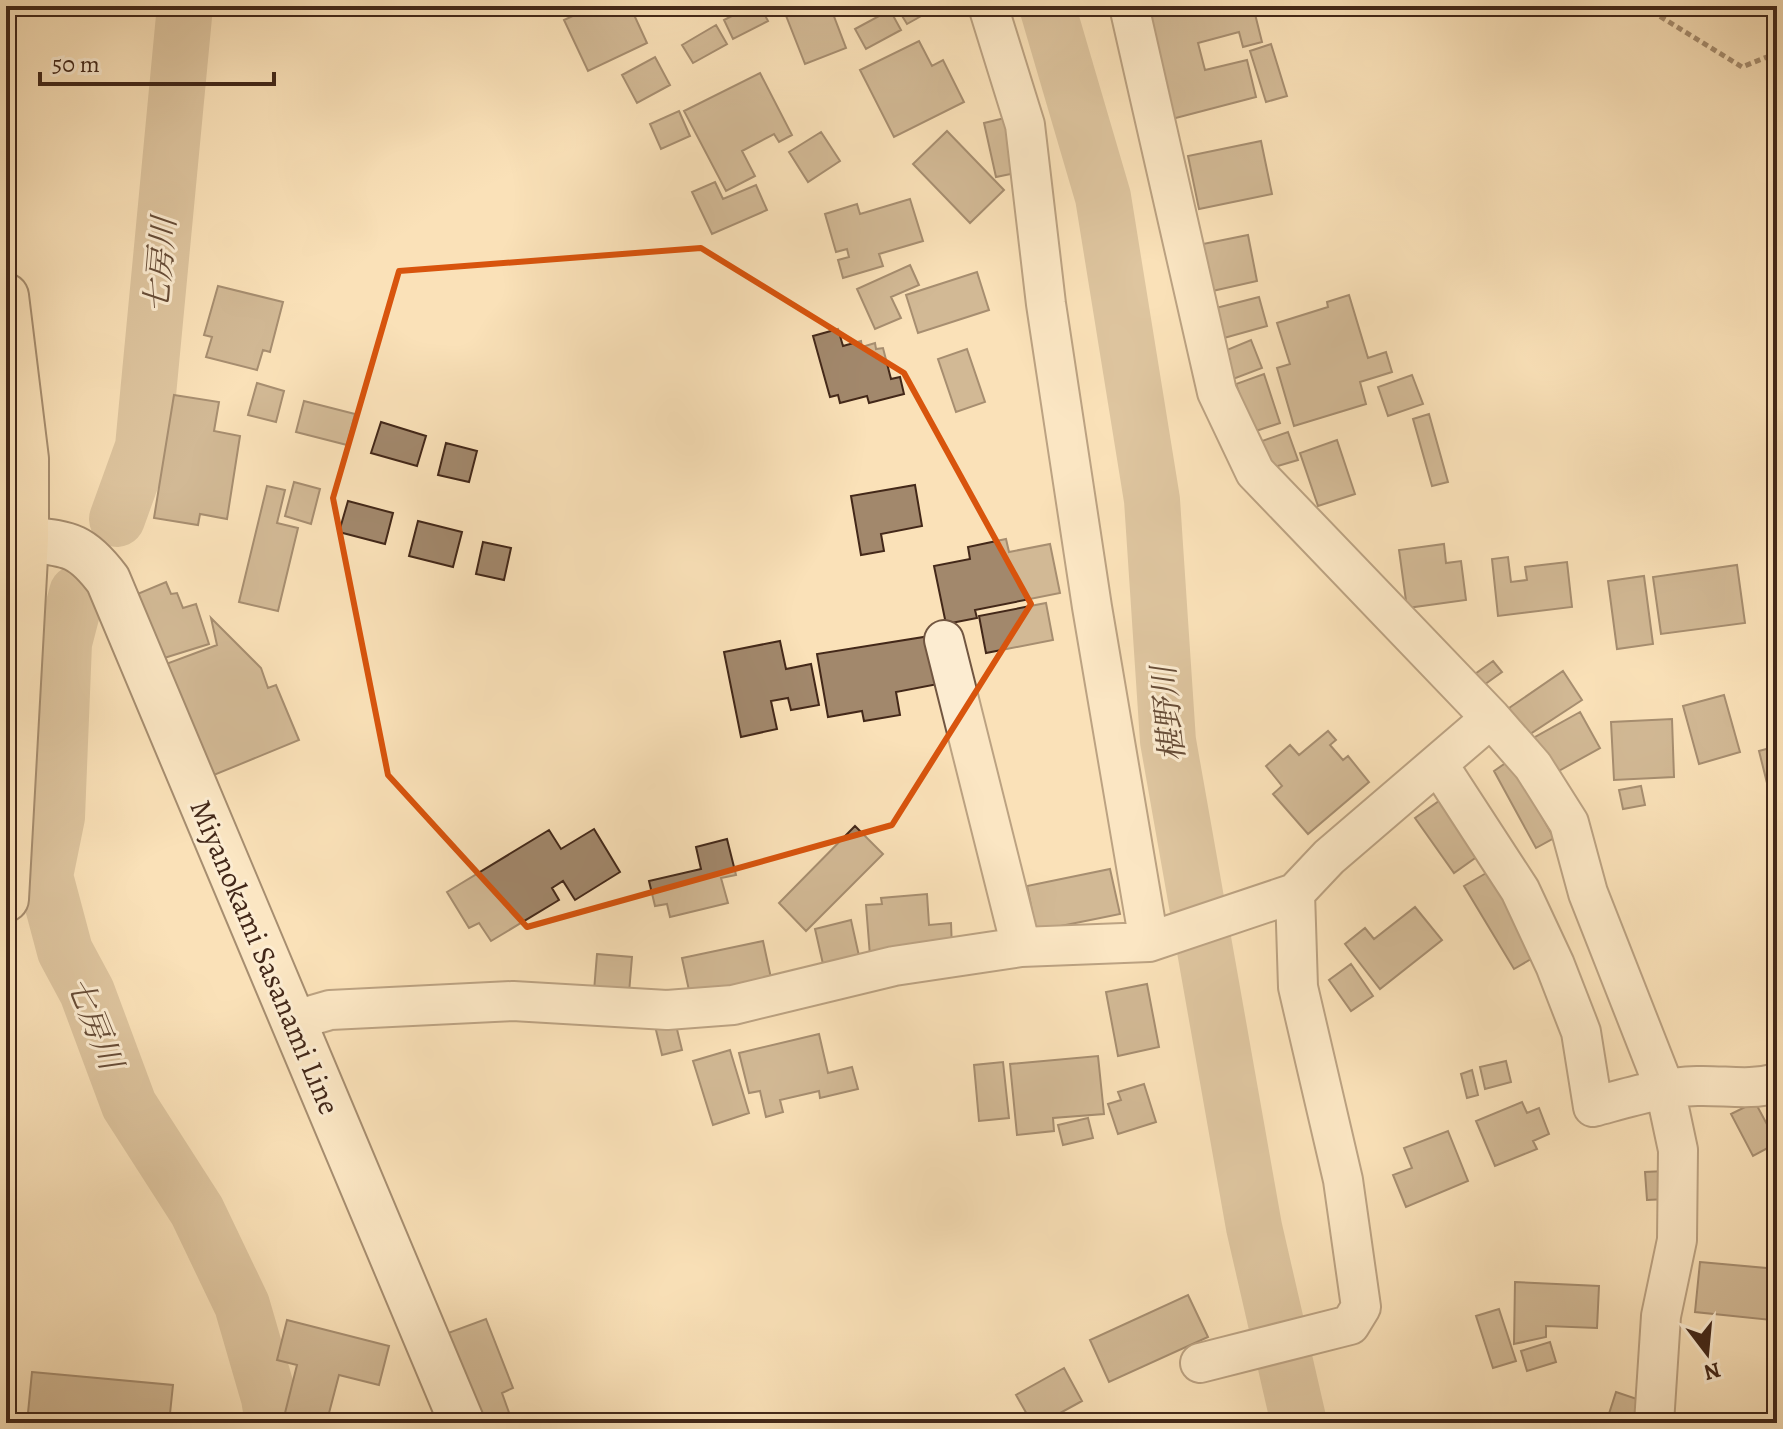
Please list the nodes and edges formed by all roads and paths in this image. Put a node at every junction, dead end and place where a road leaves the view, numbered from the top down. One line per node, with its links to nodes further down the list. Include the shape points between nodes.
1 (988, 6): 11 (street, via 1025,125 1092,607)
2 (1129, 6): 8 (street, via 1217,392 1255,472)
3 (1643, 6): 4 (path, via 1742,67)
4 (1777, 53)
5 (6, 296): 6 (highway, via 26,459)
6 (26, 539): 10 (highway); 13 (main road, Miyanokami Sasanami Line, via 62,543 89,555 108,580)
7 (944, 640): 12 (street)
8 (1462, 743): 9 (street); 15 (street, via 1533,766 1569,823 1588,893); 15 (street, via 1581,1032 1593,1107)
9 (1286, 896): 11 (street); 16 (street, via 1298,987 1343,1180 1361,1307 1350,1325)
10 (6, 899)
11 (1154, 941): 12 (street)
12 (1021, 947): 13 (street, via 894,966 733,1005 667,1010 513,1001 330,1010)
13 (292, 1021): 17 (main road, Miyanokami Sasanami Line)
14 (1777, 1083): 15 (street, via 1756,1089)
15 (1665, 1089): 18 (street, via 1678,1150 1677,1240 1661,1316)
16 (1200, 1363)
17 (462, 1423)
18 (1654, 1423)

